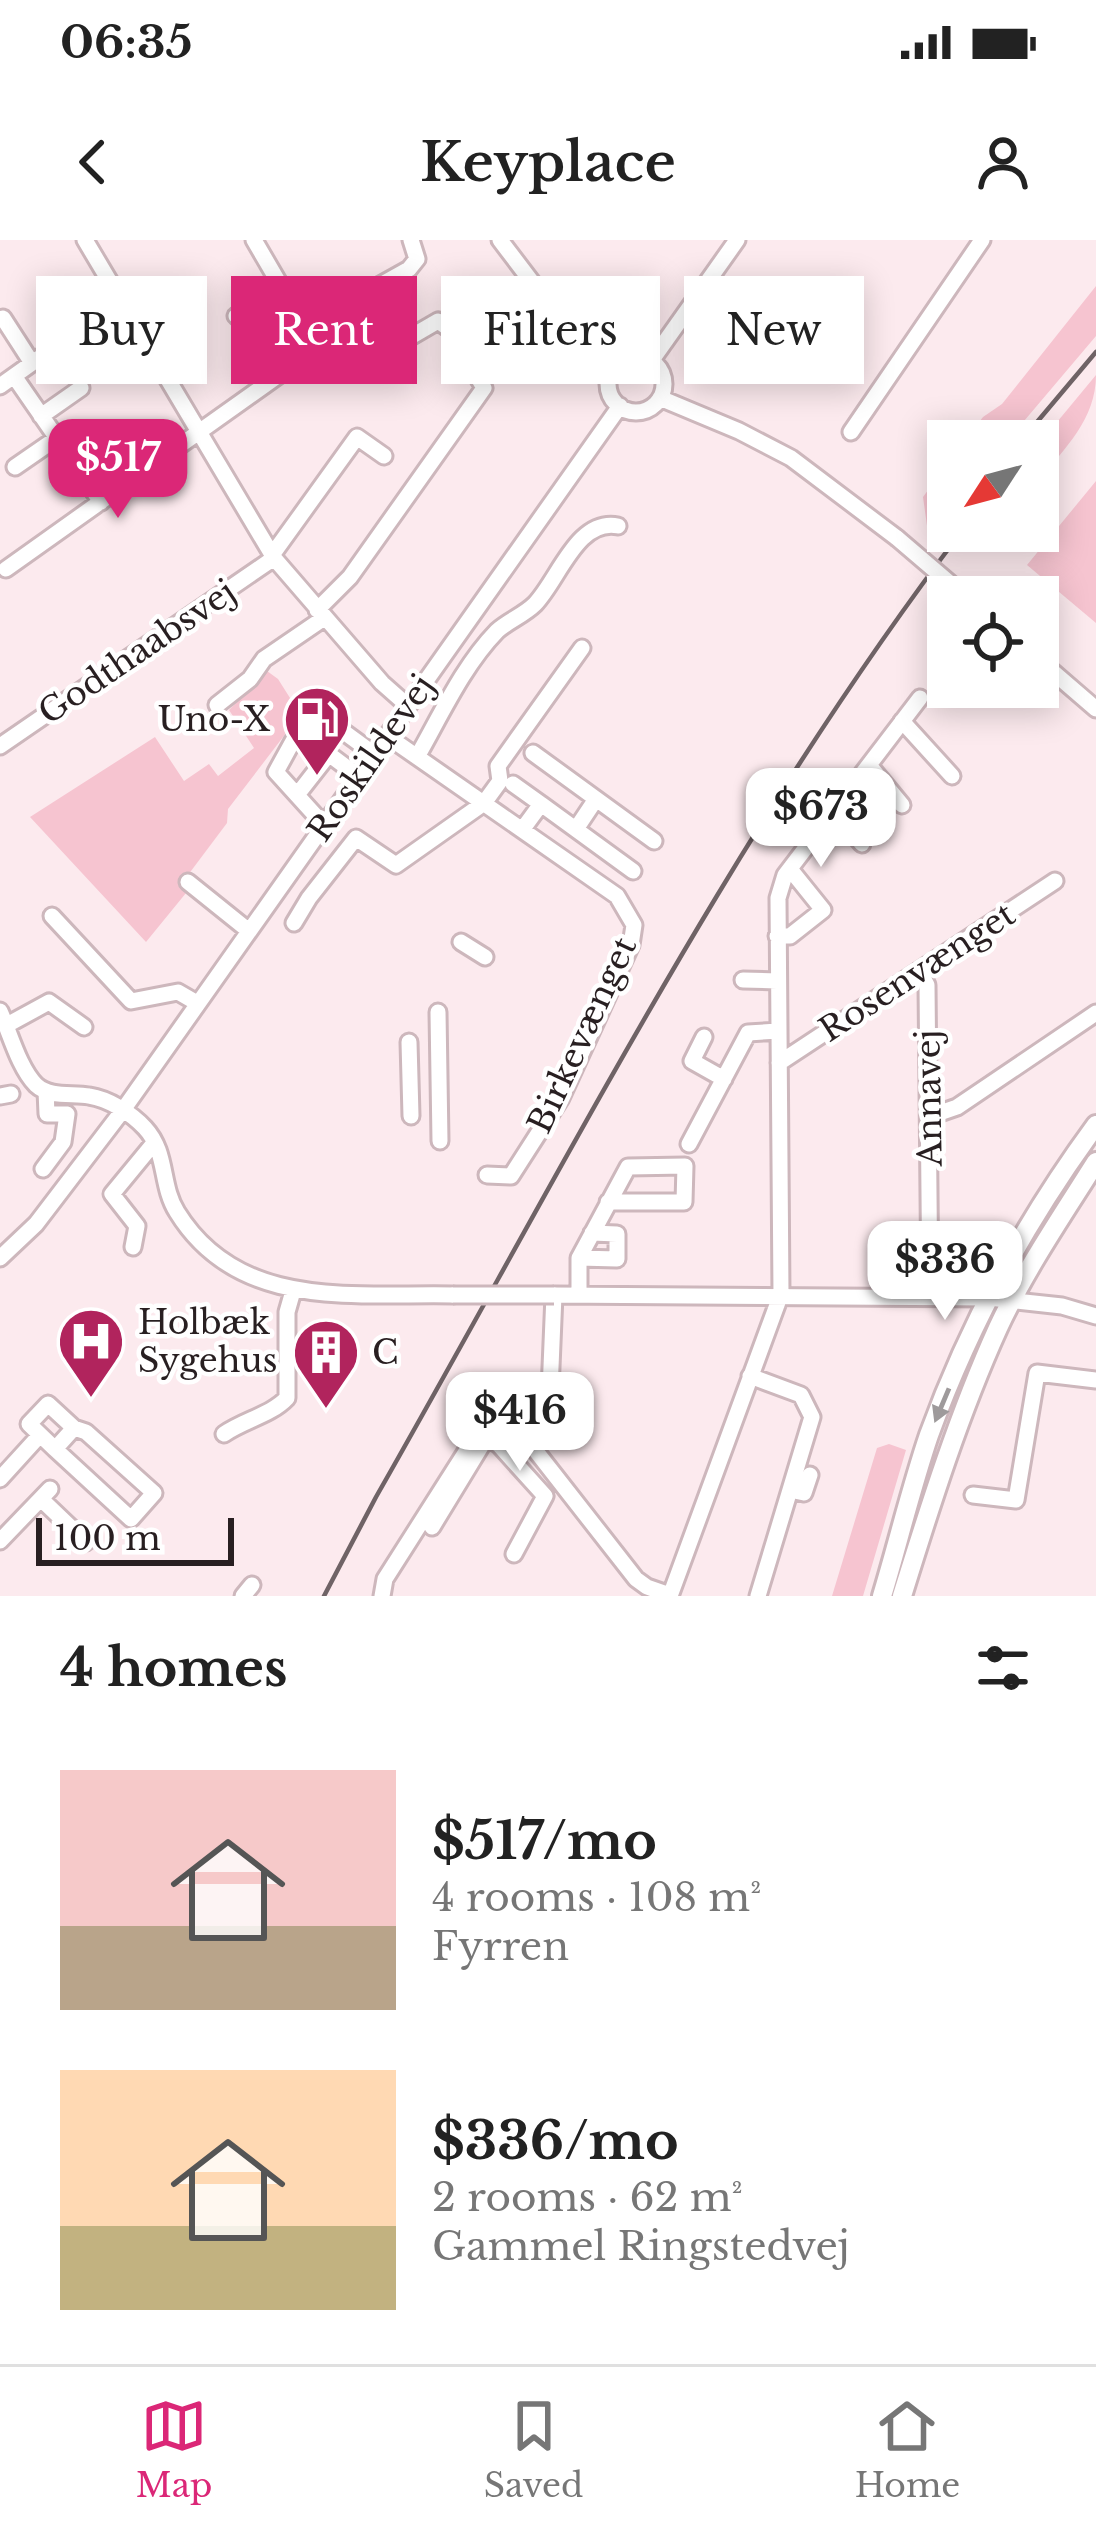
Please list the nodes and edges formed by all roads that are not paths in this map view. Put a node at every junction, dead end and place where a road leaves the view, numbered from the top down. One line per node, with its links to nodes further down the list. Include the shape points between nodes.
1 (85, 240): 7 (street)
2 (254, 240): 8 (street)
3 (411, 240): 9 (street, via 417,259)
4 (500, 240): 10 (street)
5 (736, 240): 13 (street)
6 (982, 240): 26 (street)
7 (108, 276)
8 (275, 276)
9 (397, 276)
10 (527, 276)
11 (3, 318): 15 (street)
12 (417, 333): 35 (street, via 437,321 449,329 484,388)
13 (660, 349)
14 (36, 360): 15 (street)
15 (32, 363): 17 (street)
16 (660, 375): 22 (street)
17 (7, 381): 24 (street)
18 (172, 384): 25 (street)
19 (267, 384): 25 (street)
20 (609, 384): 23 (street)
21 (80, 388): 24 (street)
22 (660, 398): 23 (street, via 637,412); 34 (street, bridge, via 790,458)
23 (620, 406): 40 (street, Roskildevej)
24 (41, 416): 27 (street)
25 (200, 432): 30 (street); 32 (street)
26 (851, 432)
27 (57, 438): 29 (street); 30 (street)
28 (384, 456): 32 (street, Godthaabsvej, via 357,437)
29 (15, 467)
30 (101, 502): 33 (street)
31 (618, 526): 49 (street, via 588,531 534,606 499,630)
32 (273, 556): 35 (street); 45 (street, Godthaabsvej)
33 (6, 568)
34 (941, 576)
35 (321, 614): 39 (street); 40 (street)
36 (582, 647): 56 (street, via 498,766 500,781)
37 (1059, 677): 41 (street)
38 (920, 698): 43 (street, Rosenvænget)
39 (217, 705)
40 (408, 706): 44 (street, Roskildevej)
41 (1096, 710)
42 (329, 721): 48 (street)
43 (902, 721): 50 (street, Rosenvænget); 52 (street)
44 (387, 736): 48 (street, Roskildevej); 49 (street, Birkevænget)
45 (0, 746)
46 (532, 753): 55 (street)
47 (329, 754): 51 (street); 54 (street); 54 (street, via 297,737 276,772)
48 (374, 754): 51 (street, Roskildevej)
49 (417, 758): 56 (street, Birkevænget)
50 (869, 765): 58 (street); 59 (street, Rosenvænget)
51 (358, 776): 60 (street, Roskildevej)
52 (952, 776)
53 (513, 784): 57 (street)
54 (297, 795): 60 (street)
55 (596, 799): 61 (street); 63 (street)
56 (484, 803): 62 (street, Birkevænget); 70 (street, via 396,865 356,838)
57 (541, 804): 61 (street); 62 (street)
58 (902, 805)
59 (834, 811): 64 (street); 65 (street, Rosenvænget)
60 (324, 825): 71 (street, Roskildevej)
61 (576, 829): 66 (street)
62 (522, 830): 100 (street, Birkevænget, via 617,896 634,925 561,1098 511,1176)
63 (654, 841)
64 (862, 844)
65 (790, 869): 72 (street, Rosenvænget, via 778,898); 72 (street, via 823,910 790,936)
66 (633, 872)
67 (1055, 881): 75 (street, Rosenvænget)
68 (188, 882): 71 (street)
69 (52, 916): 78 (street, via 131,1000 178,992)
70 (294, 923)
71 (249, 931): 78 (street, Roskildevej)
72 (777, 936): 77 (street, Rosenvænget)
73 (461, 942): 74 (street)
74 (485, 957)
75 (920, 972): 86 (street, Rosenvænget); 93 (street, Annavej)
76 (743, 980): 77 (street)
77 (777, 981): 83 (street, Rosenvænget)
78 (197, 1004): 91 (street, Roskildevej)
79 (438, 1012): 87 (street)
80 (1096, 1012): 93 (street, via 957,1107)
81 (3, 1018): 82 (street, via 49,1002); 90 (street, via 30,1077)
82 (84, 1027)
83 (778, 1030): 86 (street, Rosenvænget); 89 (street, Rosenvænget, via 748,1033)
84 (704, 1037): 89 (street, via 692,1061)
85 (409, 1042): 88 (street)
86 (779, 1063): 109 (street, Rosenvænget)
87 (439, 1075): 88 (street); 95 (street)
88 (410, 1077): 92 (street)
89 (724, 1078): 96 (street, Rosenvænget)
90 (46, 1091): 91 (street); 99 (street, via 47,1114 68,1114 63,1142)
91 (123, 1110): 97 (street); 104 (street, Roskildevej, via 47,1211)
92 (411, 1116)
93 (931, 1116): 110 (street, Annavej)
94 (1096, 1125): 111 (main road)
95 (440, 1141)
96 (688, 1144)
97 (158, 1148): 103 (street, via 112,1194 137,1226); 106 (street, via 165,1190 193,1233 234,1268)
98 (1096, 1162): 112 (main road)
99 (43, 1169)
100 (487, 1175)
101 (608, 1202): 101 (street, via 628,1167 685,1166 684,1202); 102 (street)
102 (592, 1233): 105 (street); 105 (street, via 617,1234 617,1259)
103 (134, 1247)
104 (0, 1258)
105 (579, 1258): 108 (street)
106 (292, 1291): 107 (street, bridge); 119 (street, via 287,1397)
107 (554, 1294): 108 (street); 116 (street, via 550,1391)
108 (579, 1294): 109 (street)
109 (781, 1294): 110 (street); 114 (street)
110 (931, 1298): 111 (street)
111 (989, 1298): 112 (street); 135 (main road, one-way to 135, via 930,1435)
112 (1013, 1299): 113 (street); 136 (main road, via 955,1436)
113 (1096, 1316)
114 (750, 1376): 124 (street, via 809,1404); 132 (street)
115 (1096, 1380): 125 (street, via 1037,1373 1016,1500)
116 (514, 1423): 118 (street); 132 (street, via 636,1579)
117 (74, 1428): 120 (street, via 48,1404 28,1424); 121 (street); 121 (street, via 154,1493 131,1520)
118 (490, 1432): 128 (street); 131 (street, via 545,1496); 133 (street, via 474,1439)
119 (224, 1434)
120 (40, 1435): 121 (street); 123 (street)
121 (55, 1449)
122 (810, 1475): 124 (street, via 805,1493)
123 (0, 1479)
124 (790, 1490): 134 (street)
125 (973, 1495)
126 (0, 1512): 127 (street)
127 (14, 1527): 129 (street); 130 (street, via 46,1494)
128 (432, 1527)
129 (0, 1541)
130 (86, 1542)
131 (514, 1554)
132 (670, 1595)
133 (382, 1596)
134 (758, 1596)
135 (882, 1596)
136 (902, 1596)

